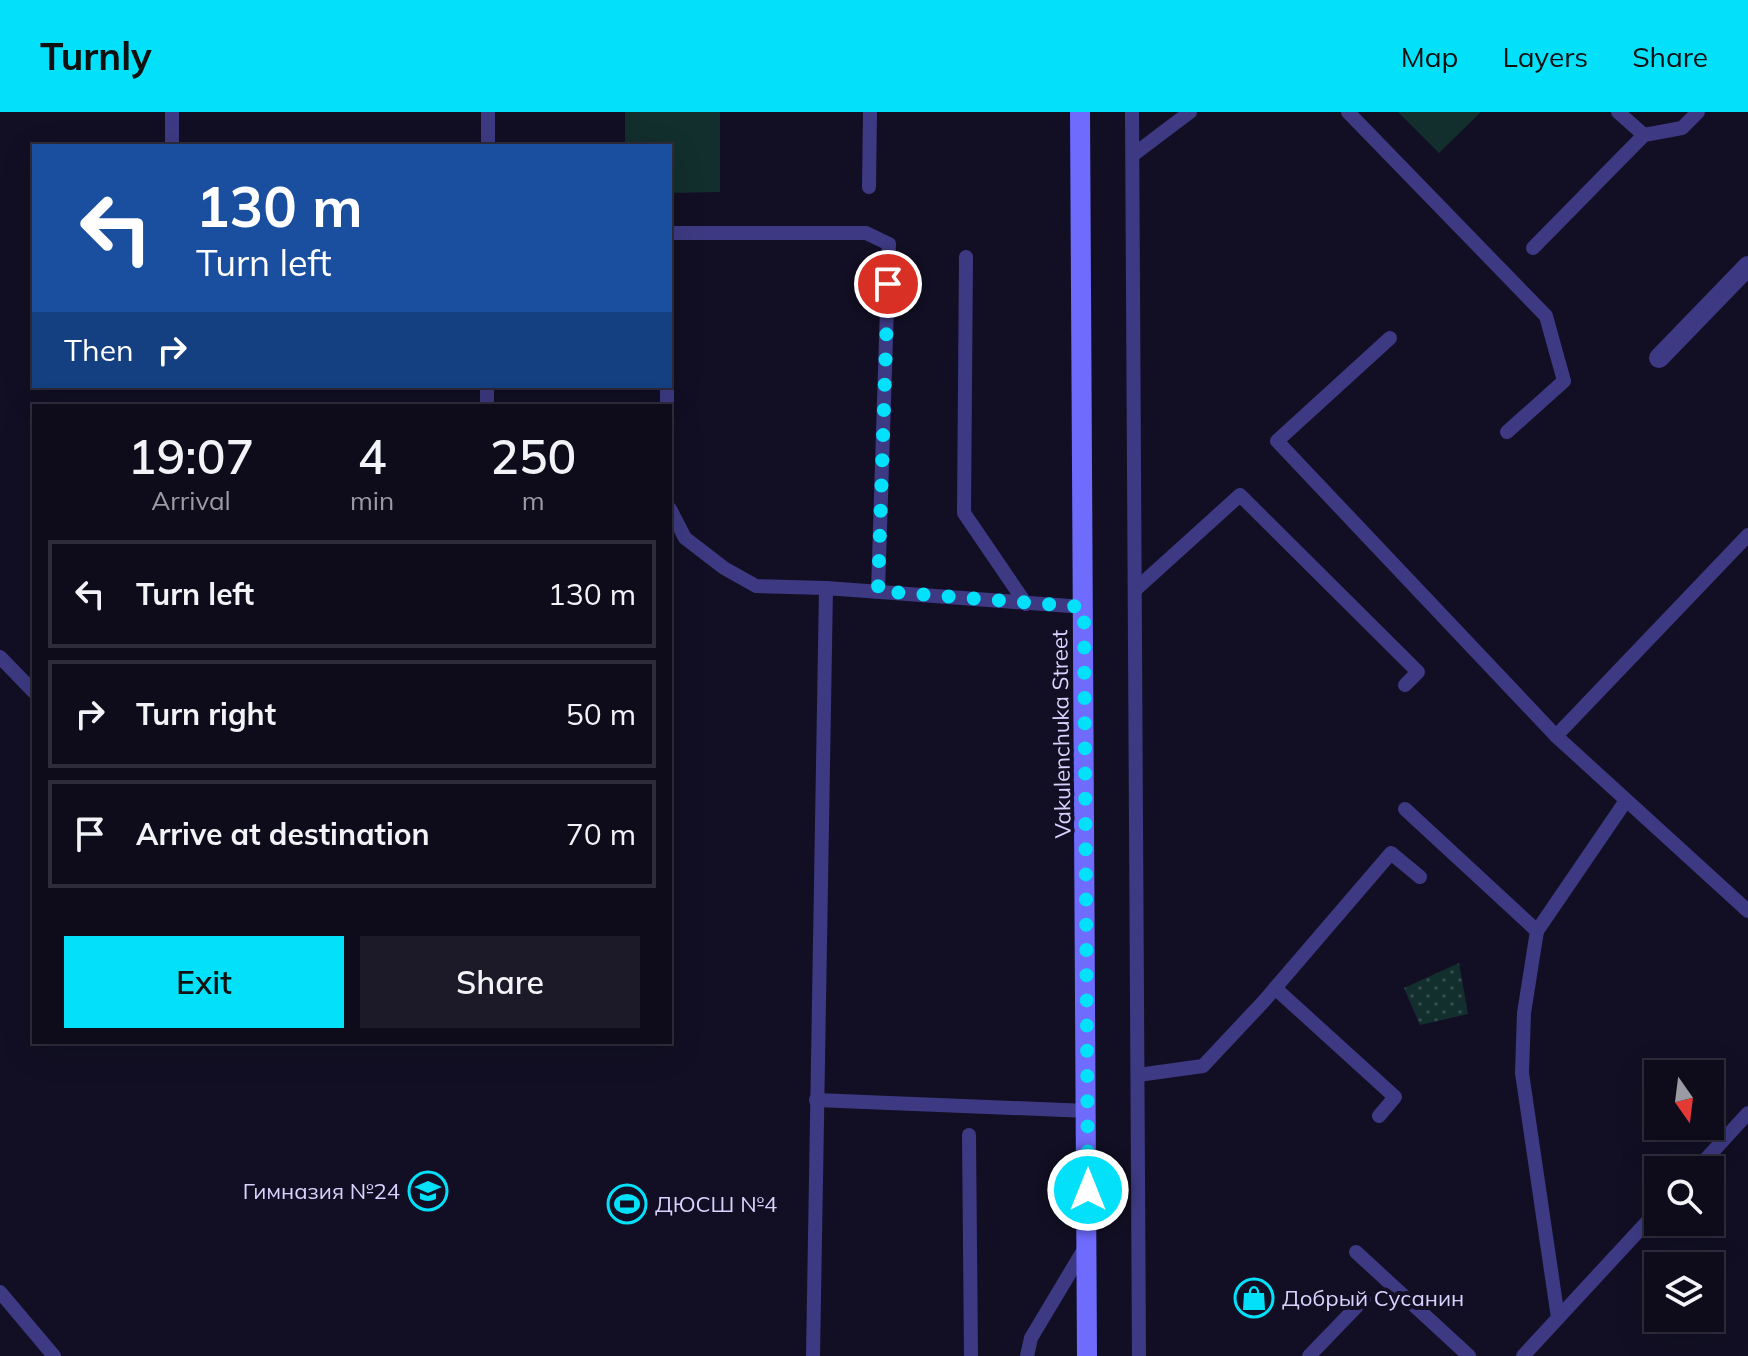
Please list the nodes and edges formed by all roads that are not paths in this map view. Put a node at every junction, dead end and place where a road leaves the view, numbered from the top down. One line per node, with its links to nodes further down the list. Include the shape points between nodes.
1 (172, 112): 11 (lane)
2 (488, 112): 12 (lane)
3 (870, 112): 14 (lane)
4 (1080, 112): 28 (main road, Vakulenchuka Street)
5 (1132, 112): 13 (lane)
6 (1190, 112): 13 (lane)
7 (1348, 112): 21 (lane, via 1546,316 1564,381)
8 (1618, 112): 10 (lane)
9 (1698, 112): 10 (lane, via 1682,128)
10 (1644, 135): 16 (lane)
11 (172, 144)
12 (488, 144)
13 (1133, 155): 25 (lane)
14 (869, 187)
15 (672, 233): 26 (lane, via 866,233 889,244)
16 (1533, 248)
17 (966, 257): 27 (lane, via 964,513)
18 (1748, 266): 20 (street)
19 (1390, 338): 32 (lane, via 1277,441)
20 (1659, 358)
21 (1507, 432)
22 (672, 513): 24 (lane, via 685,538 756,586)
23 (1748, 535): 32 (lane)
24 (826, 588): 26 (lane); 40 (lane)
25 (1135, 590): 30 (lane, via 1240,495 1418,672); 39 (lane)
26 (878, 591): 27 (lane)
27 (1026, 604): 28 (lane)
28 (1084, 607): 41 (main road, Vakulenchuka Street)
29 (0, 657): 31 (lane)
30 (1405, 685)
31 (32, 690)
32 (1556, 736): 33 (lane)
33 (1625, 802): 36 (lane); 37 (lane)
34 (1405, 809): 37 (lane)
35 (1420, 877): 38 (lane, via 1391,853)
36 (1748, 911)
37 (1537, 931): 51 (lane, via 1524,1013 1522,1073)
38 (1275, 988): 39 (lane, via 1203,1066); 43 (lane, via 1395,1097)
39 (1138, 1075): 57 (lane)
40 (816, 1100): 41 (lane); 53 (lane)
41 (1088, 1111): 47 (main road, Vakulenchuka Street)
42 (1748, 1113): 45 (lane)
43 (1379, 1116)
44 (969, 1135): 54 (lane)
45 (1709, 1156)
46 (1644, 1225): 51 (lane)
47 (1089, 1242): 55 (lane, via 1031,1338); 56 (main road, Vakulenchuka Street)
48 (1356, 1252): 59 (lane)
49 (0, 1292): 52 (lane)
50 (1364, 1299): 58 (lane)
51 (1558, 1318): 60 (lane)
52 (54, 1356)
53 (813, 1356)
54 (971, 1356)
55 (1027, 1356)
56 (1087, 1356)
57 (1139, 1356)
58 (1309, 1356)
59 (1469, 1356)
60 (1523, 1356)

